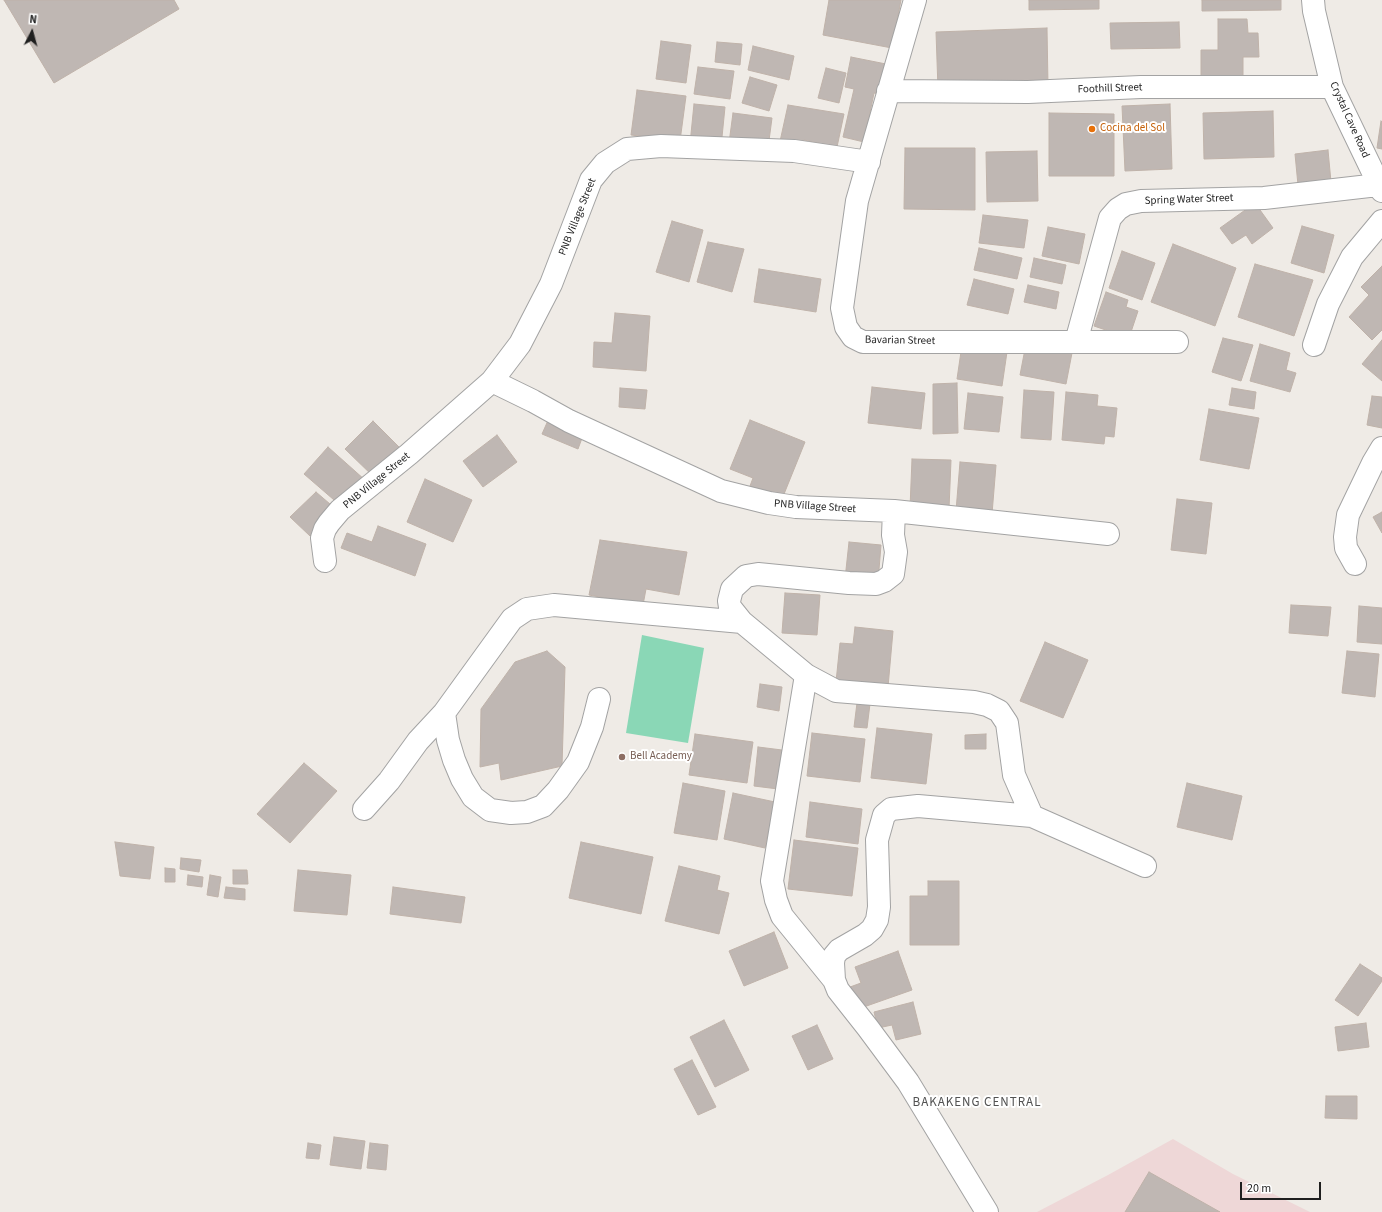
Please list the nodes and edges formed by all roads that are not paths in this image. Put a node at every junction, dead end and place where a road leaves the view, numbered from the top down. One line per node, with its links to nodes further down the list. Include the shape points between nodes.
1 (915, 0): 4 (street, Bavarian Street)
2 (1313, 0): 3 (street, Crystal Cave Road)
3 (1332, 87): 4 (street, Foothill Street, via 1141,87 1028,92); 6 (street, Crystal Cave Road)
4 (888, 91): 5 (street, Bavarian Street)
5 (869, 162): 8 (street, Bavarian Street, via 857,201 842,308 846,327 853,337 863,342); 11 (street, PNB Village Street, via 794,151 661,146 627,149 605,163 591,180 551,284 520,344)
6 (1380, 188): 8 (street, Spring Water Street, via 1264,198 1141,201 1126,204 1110,218)
7 (1382, 221): 10 (street, via 1352,257 1328,304)
8 (1076, 342): 9 (street, Bavarian Street)
9 (1177, 342)
10 (1314, 345)
11 (492, 381): 13 (street, PNB Village Street, via 569,421 721,491 769,504); 15 (street, PNB Village Street, via 410,454 340,510 325,529 322,538)
12 (1382, 448): 16 (street, via 1348,515 1346,548)
13 (894, 511): 14 (street, PNB Village Street); 17 (street, via 893,535 896,552 893,574 884,581 876,584 758,574 746,576 732,589 729,601 730,607)
14 (1108, 534)
15 (325, 561)
16 (1355, 564)
17 (742, 622): 18 (street); 20 (street, via 554,605 527,609 512,618)
18 (806, 675): 22 (street, via 836,691 974,702 987,705 999,712 1007,723 1014,775); 24 (street, via 772,881 782,916)
19 (599, 698): 20 (street, via 592,727 578,762 558,790 542,806 527,812 490,810 473,797 454,760)
20 (444, 713): 21 (street, via 418,741 389,781)
21 (364, 809)
22 (1032, 816): 23 (street); 24 (street, via 918,806 891,808 884,814 877,840 877,920 865,935 838,950 833,963)
23 (1145, 866)
24 (834, 980): 25 (street, via 838,990 908,1082)
25 (987, 1212)

